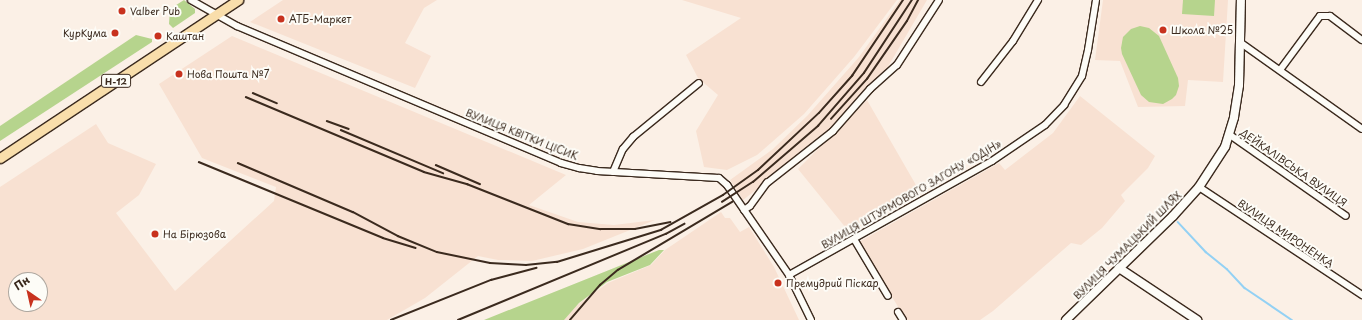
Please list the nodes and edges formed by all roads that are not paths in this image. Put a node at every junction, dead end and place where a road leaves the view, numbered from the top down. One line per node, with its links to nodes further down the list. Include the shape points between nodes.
1 (191, 0): 7 (street, ВУЛИЦЯ КВІТКИ ЦІСИК)
2 (238, 0): 7 (main road, Н-12)
3 (940, 0): 18 (street, via 897,65 870,89 832,131 767,183)
4 (1038, 0): 11 (street, via 1013,41)
5 (1096, 0): 20 (street, ВУЛИЦЯ ШТУРМОВОГО ЗАГОНУ «ОДІН», via 1082,76 1064,105 1045,125 992,161)
6 (1241, 0): 9 (main road, ВУЛИЦЯ ЧУМАЦЬКИЙ ШЛЯХ)
7 (215, 15): 15 (main road, Н-12); 16 (street, ВУЛИЦЯ КВІТКИ ЦІСИК, via 561,163)
8 (1362, 40): 10 (street, via 1330,16 1320,16)
9 (1241, 43): 10 (street); 14 (main road, ВУЛИЦЯ ЧУМАЦЬКИЙ ШЛЯХ, via 1240,85)
10 (1280, 70): 13 (street)
11 (981, 82)
12 (699, 83): 16 (street, via 633,137 623,149)
13 (1362, 129)
14 (1230, 135): 17 (main road, ВУЛИЦЯ ЧУМАЦЬКИЙ ШЛЯХ); 19 (street, ДЕЙКАЛІВСЬКА ВУЛИЦЯ)
15 (0, 158)
16 (613, 172): 18 (street, ВУЛИЦЯ КВІТКИ ЦІСИК, via 719,178 727,184)
17 (1199, 187): 21 (main road, ВУЛИЦЯ ЧУМАЦЬКИЙ ШЛЯХ); 23 (street, ВУЛИЦЯ МИРОНЕНКА)
18 (744, 210): 22 (street, ВУЛИЦЯ КВІТКИ ЦІСИК)
19 (1346, 216)
20 (854, 239): 22 (street, ВУЛИЦЯ ШТУРМОВОГО ЗАГОНУ «ОДІН»); 24 (street)
21 (1119, 268): 28 (main road, ВУЛИЦЯ ЧУМАЦЬКИЙ ШЛЯХ); 29 (main road)
22 (789, 275): 26 (street, ВУЛИЦЯ КВІТКИ ЦІСИК)
23 (1362, 295)
24 (888, 296)
25 (898, 312): 27 (street)
26 (811, 320)
27 (903, 320)
28 (1066, 320)
29 (1197, 320)

